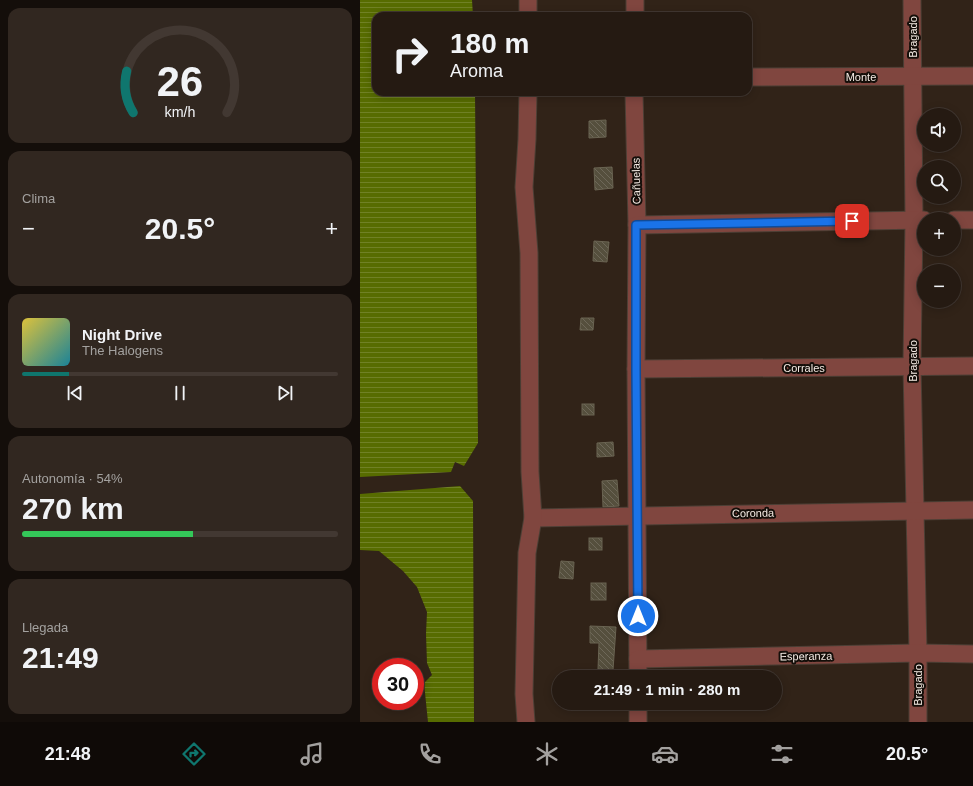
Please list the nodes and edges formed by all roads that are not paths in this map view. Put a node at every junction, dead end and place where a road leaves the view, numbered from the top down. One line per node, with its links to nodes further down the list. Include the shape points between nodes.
1 (528, 0): 4 (street)
2 (635, 0): 5 (street)
3 (912, 0): 8 (street, Bragado)
4 (528, 12)
5 (635, 12)
6 (973, 76): 8 (street, Monte)
7 (752, 77): 8 (street, Monte)
8 (913, 77): 11 (street, Bragado)
9 (528, 96): 23 (street, via 524,187 529,253 530,472)
10 (634, 96): 15 (street, Cañuelas)
11 (919, 212)
12 (917, 220): 15 (street)
13 (961, 220): 14 (street)
14 (973, 220)
15 (636, 225): 19 (street, Cañuelas)
16 (917, 256): 18 (street, Bragado)
17 (973, 366): 18 (street, Corrales)
18 (912, 367): 19 (street, Corrales); 21 (street, Bragado)
19 (636, 369): 22 (street, Cañuelas)
20 (973, 510): 21 (street, Coronda)
21 (914, 511): 22 (street, Coronda); 24 (street, Bragado)
22 (637, 515): 23 (street, Coronda); 26 (street, Cañuelas)
23 (533, 518): 29 (street, via 527,553 524,694)
24 (918, 653): 25 (street, Esperanza); 26 (street, Esperanza); 31 (street, Bragado)
25 (973, 654)
26 (638, 659): 27 (street, Cañuelas)
27 (638, 670)
28 (638, 710): 30 (street)
29 (526, 722)
30 (638, 722)
31 (918, 722)

